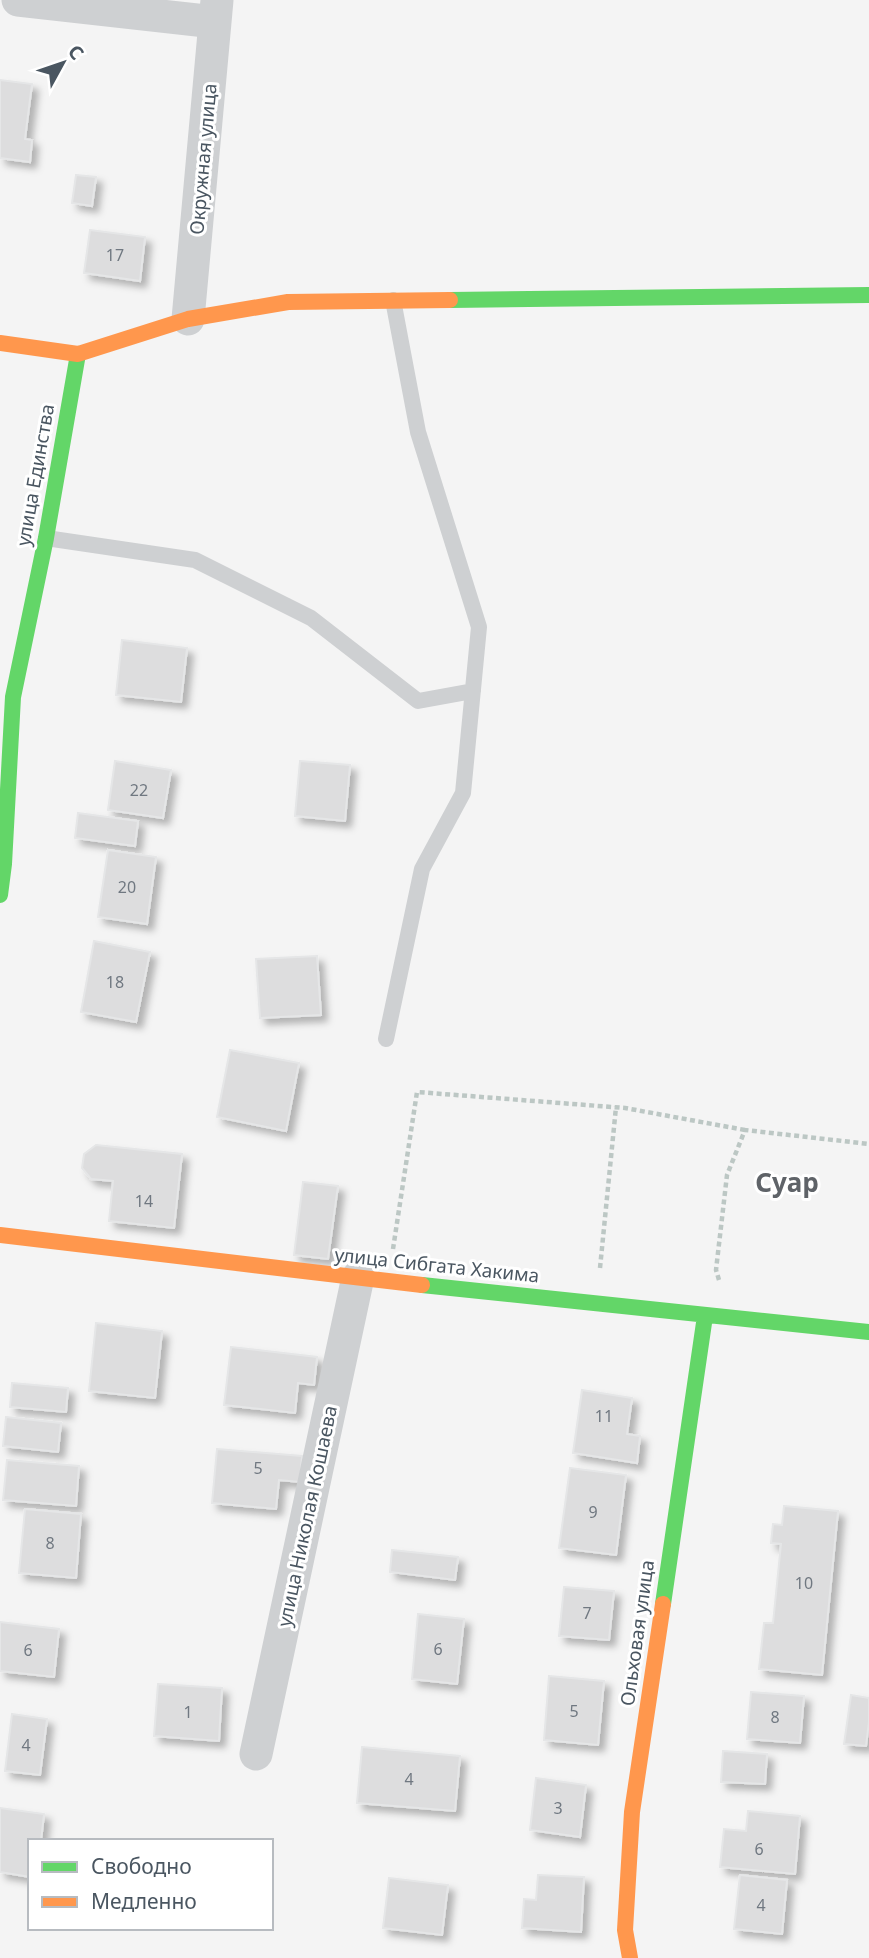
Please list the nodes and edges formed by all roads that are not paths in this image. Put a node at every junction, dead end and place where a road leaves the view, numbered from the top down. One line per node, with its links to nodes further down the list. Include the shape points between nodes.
1 (18, 0): 2 (street)
2 (216, 11): 5 (street, Окружная улица)
3 (869, 295): 4 (street)
4 (393, 300): 5 (street, via 288,302); 9 (lane, via 418,432 479,627)
5 (188, 319): 7 (street)
6 (0, 343): 7 (street)
7 (78, 354): 8 (street, улица Единства)
8 (46, 538): 9 (lane, via 195,560 311,618 418,701); 10 (street, улица Единства)
9 (472, 691): 12 (lane, via 463,793 422,869)
10 (7, 697): 11 (street, улица Единства)
11 (0, 895)
12 (386, 1039)
13 (0, 1236): 14 (street, улица Сибгата Хакима)
14 (373, 1279): 15 (street, улица Сибгата Хакима); 17 (street, улица Николая Кошаева)
15 (705, 1316): 16 (street, улица Сибгата Хакима); 18 (street, Ольховая улица, via 632,1812 625,1930)
16 (869, 1332)
17 (256, 1754)
18 (630, 1958)

